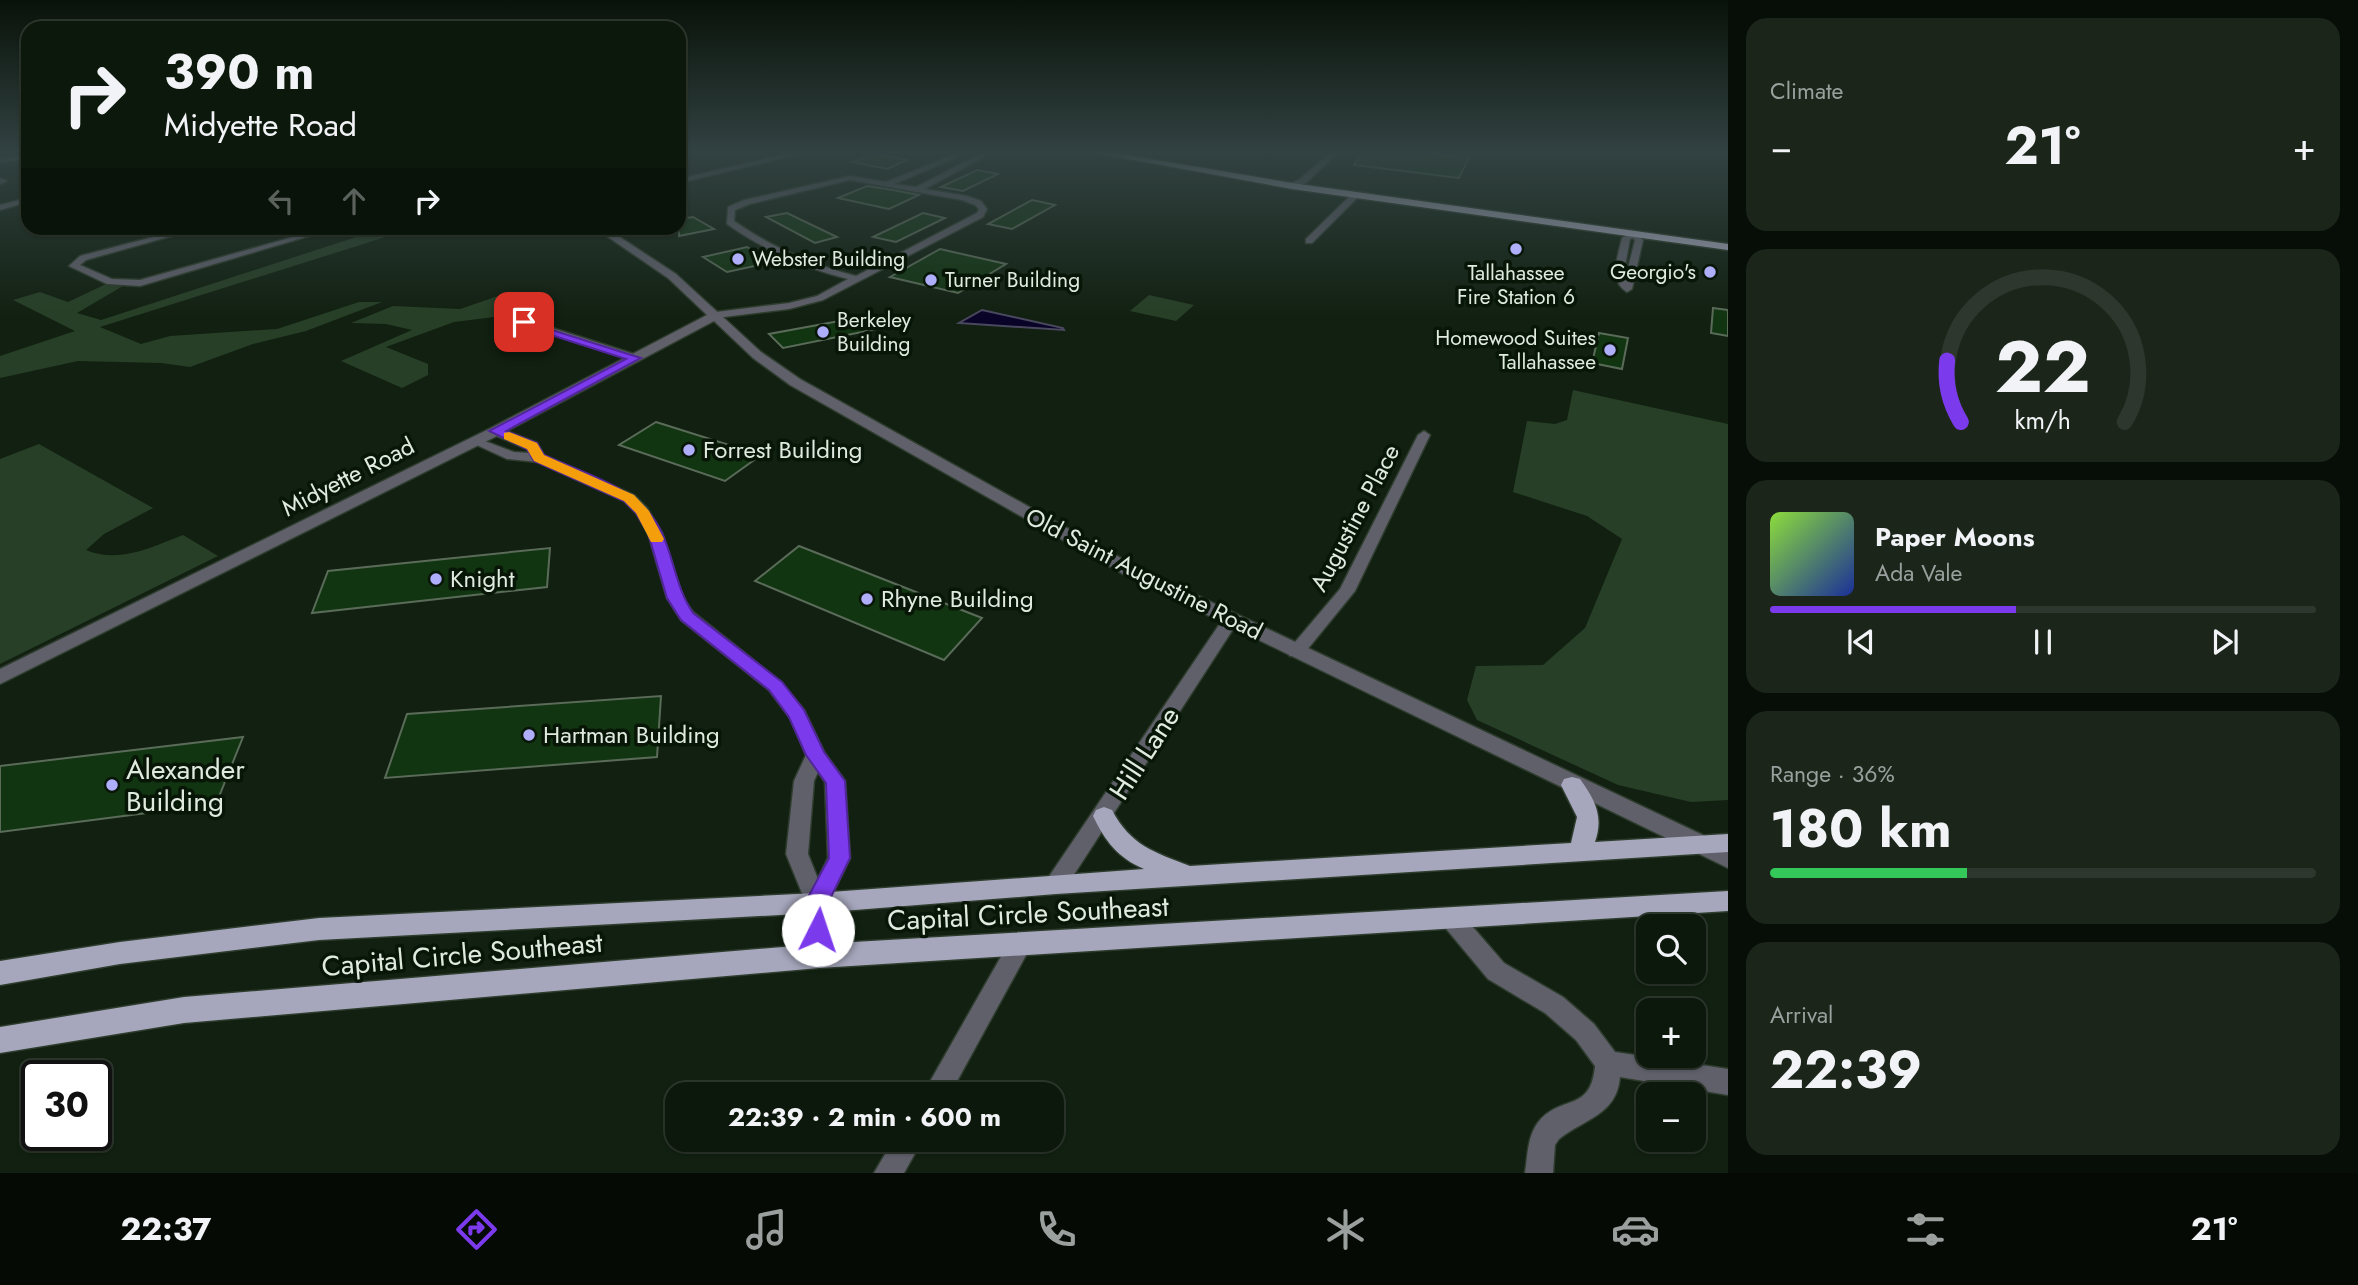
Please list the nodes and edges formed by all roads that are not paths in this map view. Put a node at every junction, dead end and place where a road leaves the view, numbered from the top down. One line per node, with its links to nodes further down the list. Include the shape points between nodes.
1 (736, 207): 14 (street, via 729,214 733,224 801,261)
2 (982, 207): 14 (street, via 980,215)
3 (1344, 207): 12 (street)
4 (1444, 207): 6 (main road)
5 (1477, 207): 6 (main road); 7 (main road)
6 (1494, 214): 7 (main road); 8 (main road)
7 (1532, 215): 8 (main road)
8 (1634, 231): 8 (street, via 1626,238 1619,272 1627,289 1639,240); 13 (main road)
9 (172, 235): 10 (street, via 74,263 94,276 120,284 140,283)
10 (308, 235)
11 (610, 235): 15 (street, Old Saint Augustine Road, via 672,276)
12 (1309, 241)
13 (1728, 244)
14 (858, 279): 15 (street, via 827,296 799,304)
15 (716, 315): 17 (street, Midyette Road); 22 (street, Old Saint Augustine Road, via 757,355 816,394 1062,534)
16 (524, 322): 17 (street)
17 (636, 358): 18 (street, Midyette Road)
18 (496, 431): 20 (street, Midyette Road); 21 (street, via 533,446)
19 (1424, 435): 23 (street, Augustine Place, via 1347,591)
20 (474, 441): 21 (street, via 512,456); 24 (street, Midyette Road)
21 (538, 458): 25 (street, via 629,498 642,511 655,533 675,598 687,617 775,686 798,715)
22 (1231, 620): 23 (street, Old Saint Augustine Road); 27 (street, Hill Lane)
23 (1296, 652): 26 (street, Old Saint Augustine Road)
24 (0, 677)
25 (816, 755): 35 (street, via 804,781 797,854); 35 (street, via 835,781 839,858)
26 (1572, 785): 29 (street, Old Saint Augustine Road); 30 (main road, via 1590,820)
27 (1104, 816): 32 (main road, via 1115,840); 33 (street, Hill Lane)
28 (1728, 843): 29 (main road, Capital Circle Southeast)
29 (1698, 844): 30 (main road, Capital Circle Southeast); 31 (street, Old Saint Augustine Road)
30 (1578, 852): 32 (main road, Capital Circle Southeast)
31 (1728, 858)
32 (1188, 876): 33 (main road, Capital Circle Southeast)
33 (1056, 884): 35 (main road, Capital Circle Southeast)
34 (1728, 901): 36 (main road, Capital Circle Southeast)
35 (817, 903): 38 (street); 39 (main road, Capital Circle Southeast, via 319,929)
36 (1451, 918): 37 (main road, Capital Circle Southeast); 41 (street, via 1496,971 1554,1005 1585,1032)
37 (1019, 946): 38 (main road, Capital Circle Southeast); 42 (street)
38 (819, 956): 40 (main road, Capital Circle Southeast, via 184,1010)
39 (0, 972)
40 (0, 1040)
41 (1608, 1063): 43 (street); 46 (street, via 1604,1091 1596,1104 1556,1125 1544,1139)
42 (943, 1082)
43 (1728, 1082)
44 (901, 1152): 45 (street)
45 (888, 1173)
46 (1539, 1173)

